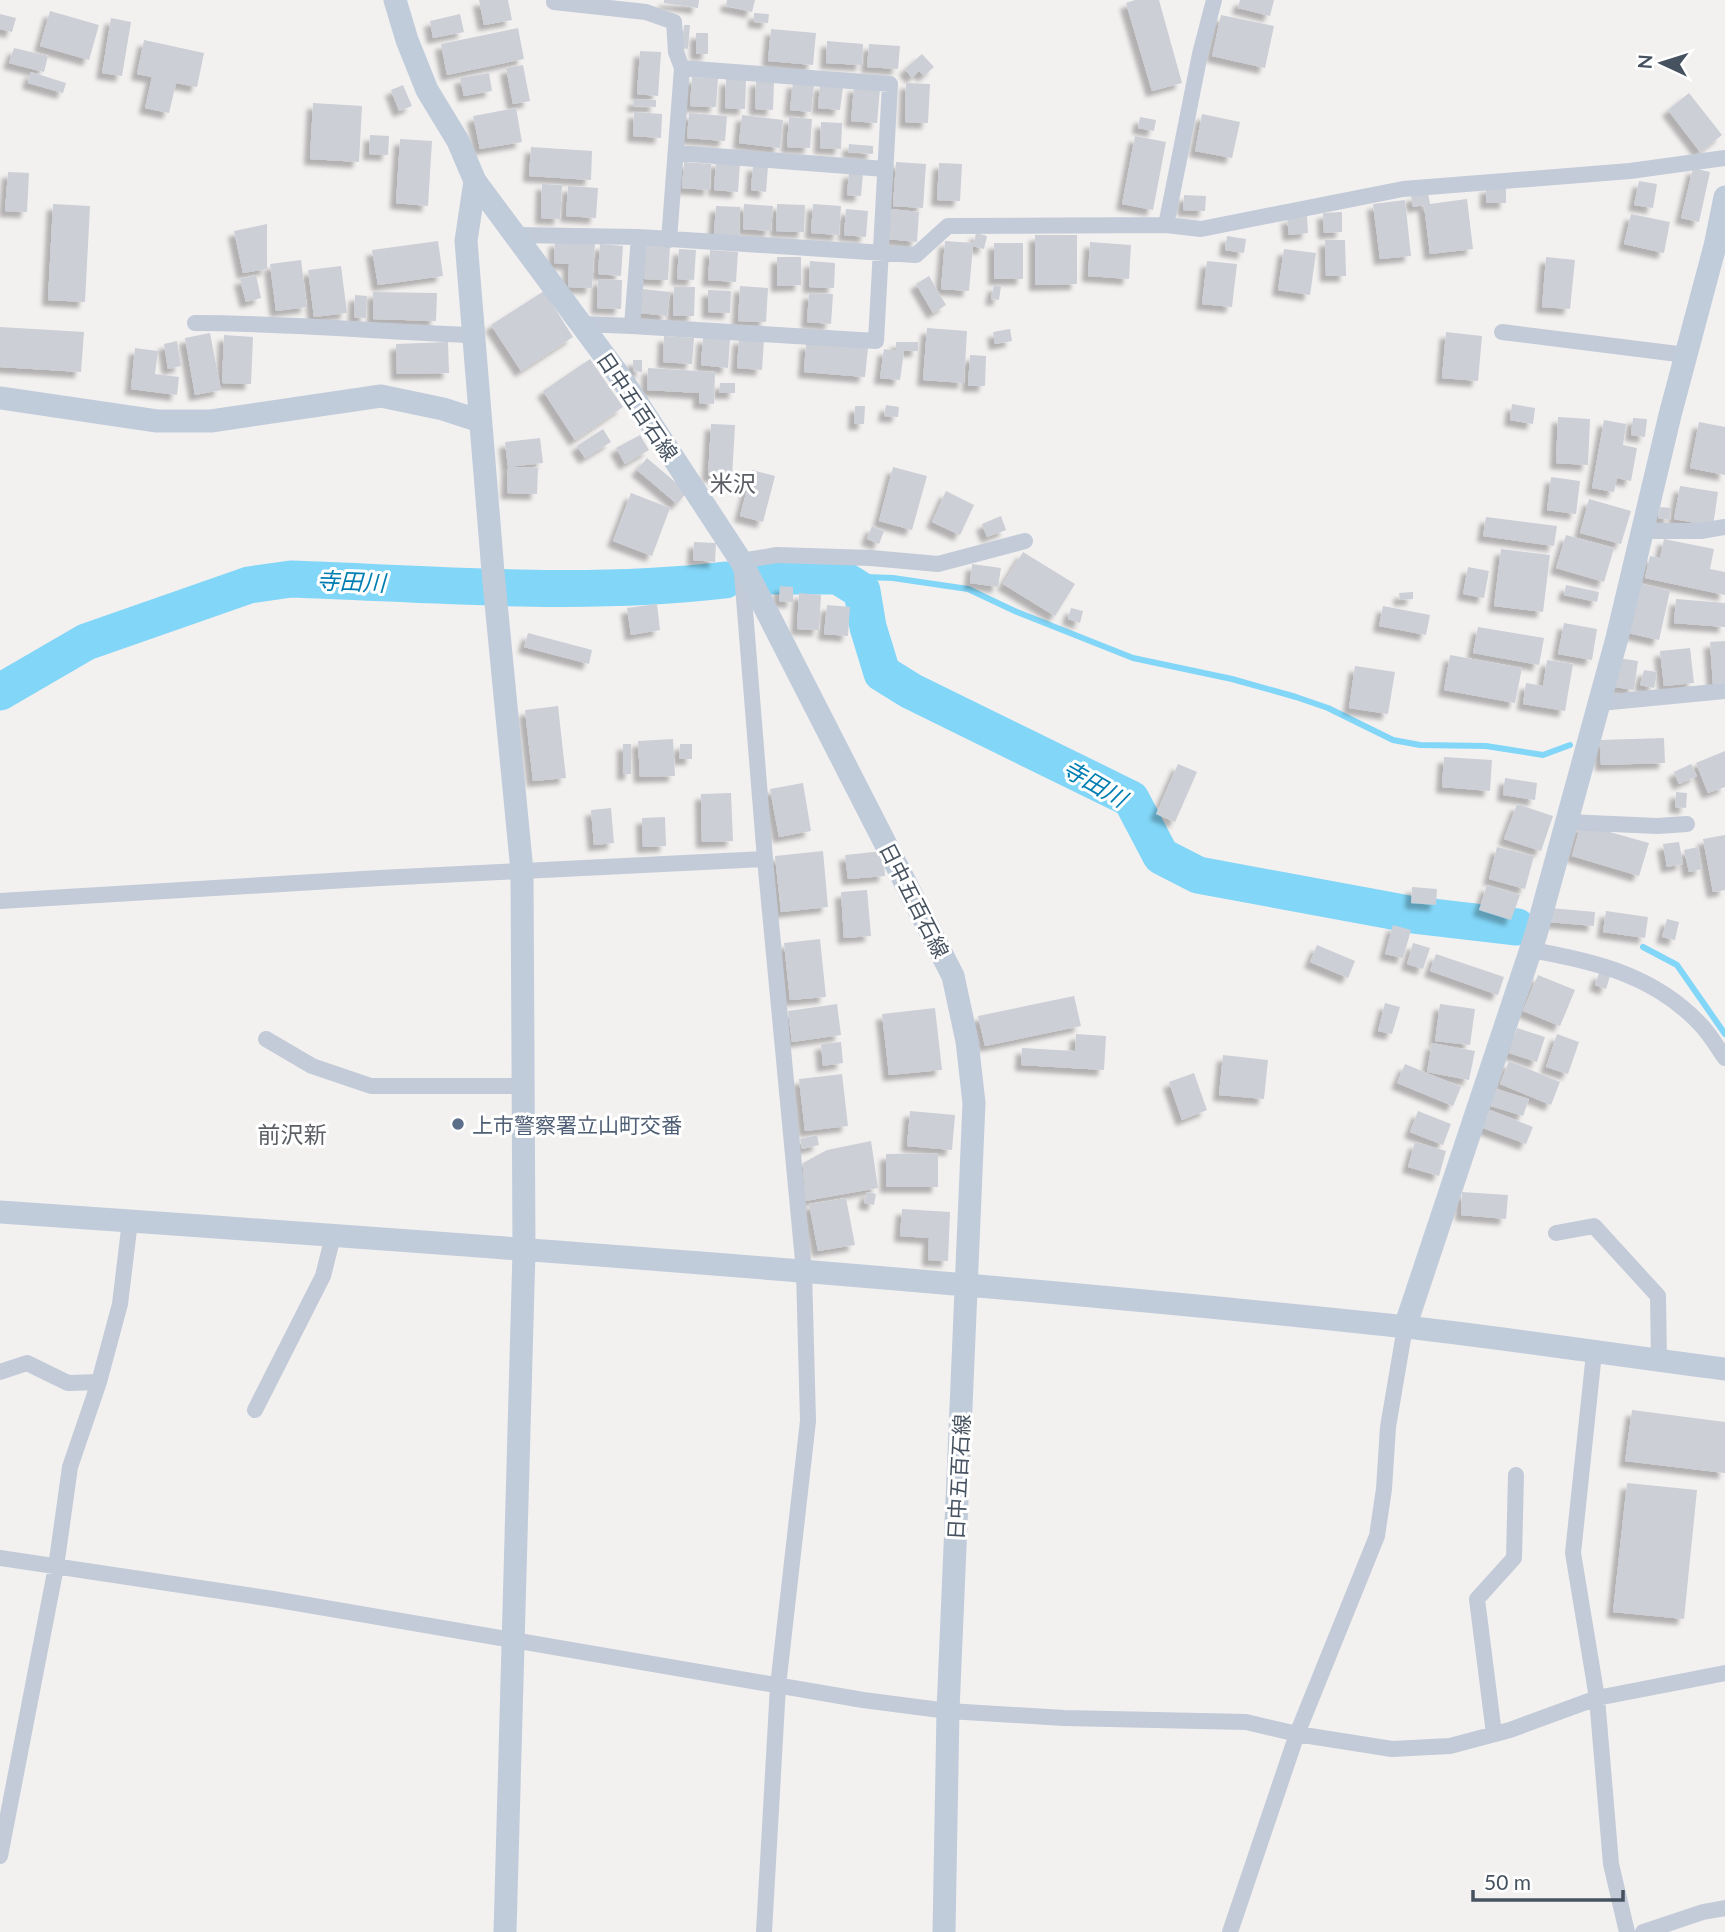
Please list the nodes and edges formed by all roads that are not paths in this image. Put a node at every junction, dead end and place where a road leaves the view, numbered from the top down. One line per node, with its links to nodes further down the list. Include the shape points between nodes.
1 (395, 0): 8 (street, 日中五百石線, via 427,90 458,141)
2 (1214, 0): 10 (street)
3 (554, 2): 4 (street, via 646,12 674,22)
4 (682, 68): 5 (street); 7 (street, via 890,85)
5 (677, 153): 7 (street); 13 (street)
6 (1725, 158): 10 (street, via 1630,171 1404,189 1201,229)
7 (885, 169): 14 (street)
8 (475, 181): 11 (street, 日中五百石線); 19 (street, via 466,241)
9 (1725, 197): 20 (street)
10 (1166, 225): 14 (street, via 948,226 916,255)
11 (515, 235): 12 (street); 16 (street, 日中五百石線)
12 (639, 237): 13 (street); 17 (street)
13 (669, 240): 14 (street)
14 (880, 251): 17 (street, via 876,341)
15 (195, 323): 19 (street)
16 (581, 324): 17 (street); 26 (street, 日中五百石線)
17 (632, 326)
18 (1502, 332): 20 (street)
19 (473, 335): 22 (street)
20 (1686, 355): 24 (street)
21 (0, 398): 22 (street, via 157,421 211,421 381,396)
22 (480, 421): 32 (street)
23 (1725, 527): 24 (street)
24 (1643, 531): 28 (street)
25 (1025, 541): 26 (street, via 938,564 776,555)
26 (741, 561): 31 (street); 44 (street, 日中五百石線, via 953,976 974,1103)
27 (1725, 691): 28 (street)
28 (1600, 703): 29 (street)
29 (1568, 822): 30 (street); 34 (street)
30 (1687, 824)
31 (765, 859): 32 (street); 43 (street)
32 (522, 871): 33 (street); 37 (street)
33 (0, 901)
34 (1531, 950): 36 (street, via 1583,959 1650,984 1701,1024); 45 (street)
35 (266, 1039): 37 (street, via 312,1066 372,1086)
36 (1725, 1059)
37 (523, 1086): 42 (street)
38 (0, 1212): 39 (street)
39 (130, 1221): 41 (street); 50 (street, via 120,1304)
40 (1556, 1233): 47 (street, via 1594,1226 1658,1296)
41 (333, 1236): 42 (street); 51 (street, via 323,1276)
42 (524, 1251): 43 (street); 55 (street)
43 (804, 1271): 44 (street); 57 (street, via 808,1421)
44 (967, 1286): 45 (street); 59 (street, 日中五百石線)
45 (1405, 1327): 46 (street); 60 (street, via 1388,1427 1377,1536)
46 (1594, 1353): 47 (street); 58 (street, via 1573,1552)
47 (1659, 1361): 48 (street)
48 (1725, 1369)
49 (0, 1372): 50 (street, via 27,1363 68,1383)
50 (99, 1382): 54 (street, via 71,1467)
51 (255, 1410)
52 (1516, 1475): 61 (street, via 1514,1558 1477,1599)
53 (0, 1558): 54 (street)
54 (56, 1567): 55 (street); 62 (street)
55 (514, 1642): 57 (street); 65 (street)
56 (1725, 1673): 58 (street)
57 (778, 1686): 59 (street); 66 (street)
58 (1597, 1698): 61 (street); 69 (street, via 1611,1864)
59 (948, 1710): 60 (street, via 1246,1722); 67 (street, 日中五百石線)
60 (1297, 1734): 61 (street, via 1392,1749 1450,1746); 68 (street)
61 (1494, 1734)
62 (5, 1805): 63 (street)
63 (0, 1856)
64 (1725, 1908): 70 (street)
65 (505, 1932)
66 (764, 1932)
67 (944, 1932)
68 (1230, 1932)
69 (1627, 1932)
70 (1643, 1932)

